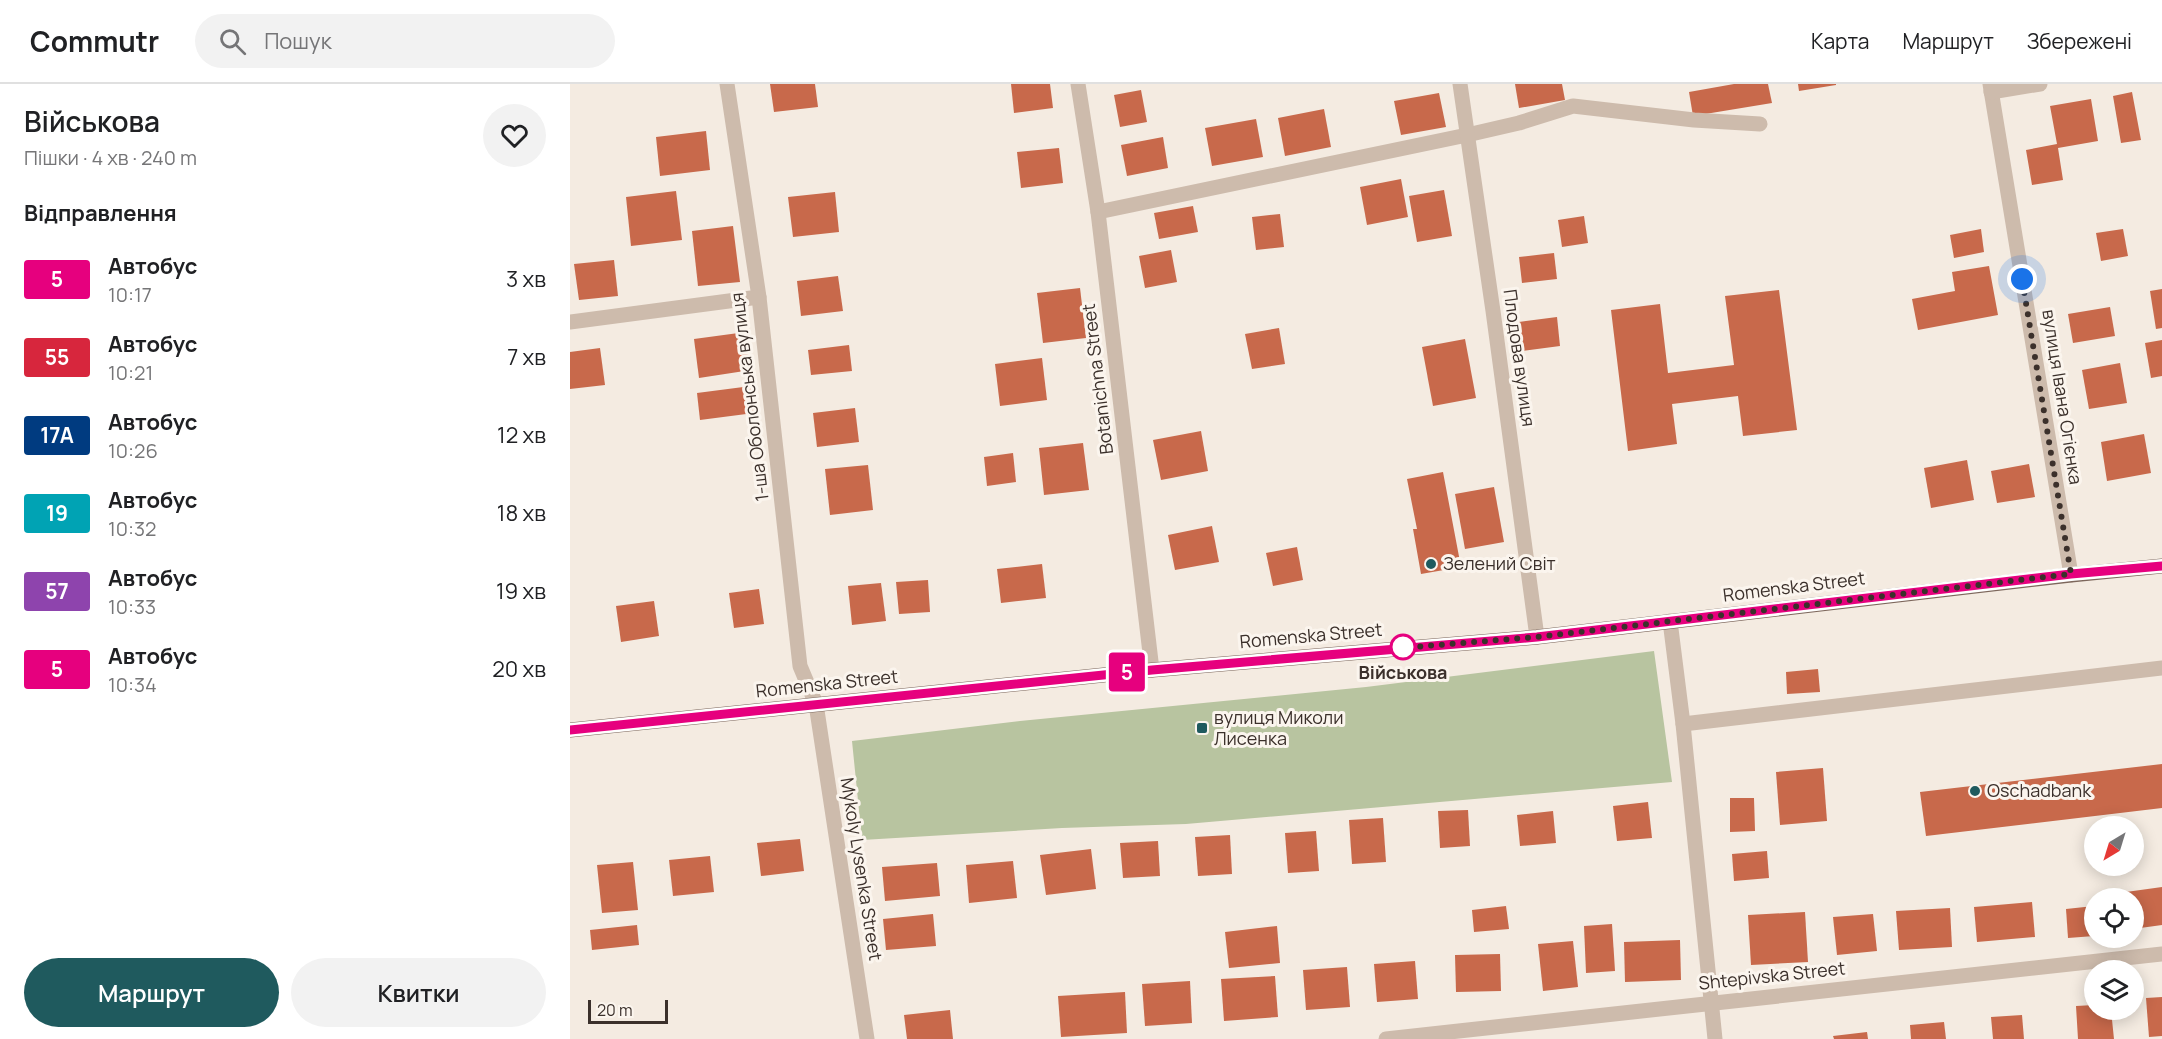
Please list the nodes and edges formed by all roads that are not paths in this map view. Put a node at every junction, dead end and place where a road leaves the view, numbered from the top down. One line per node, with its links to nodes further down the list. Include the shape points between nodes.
1 (727, 84): 9 (street, 1-ша Оболонська вулиця)
2 (1078, 84): 8 (street, Botanichna Street)
3 (1460, 84): 7 (street, Плодова вулиця)
4 (2040, 84): 5 (street)
5 (1991, 88): 12 (street, вулиця Івана Огієнка)
6 (1760, 124): 7 (street, via 1573,106)
7 (1467, 135): 8 (street); 14 (street, Плодова вулиця)
8 (1098, 212): 16 (street, Botanichna Street)
9 (759, 297): 10 (street); 17 (street, 1-ша Оболонська вулиця, via 800,666)
10 (570, 322)
11 (2162, 566): 12 (main road, Romenska Street)
12 (2071, 574): 13 (main road, Romenska Street)
13 (1670, 621): 14 (main road, Romenska Street); 18 (street)
14 (1537, 637): 16 (main road, Romenska Street)
15 (2162, 668): 18 (street)
16 (1152, 670): 17 (main road, Romenska Street)
17 (816, 704): 19 (main road, Romenska Street); 22 (street, Mykoly Lysenka Street)
18 (1683, 724): 21 (street)
19 (570, 730)
20 (2162, 954): 21 (street, Shtepivska Street)
21 (1711, 1003): 23 (street, Shtepivska Street); 24 (street)
22 (867, 1039)
23 (1386, 1039)
24 (1715, 1039)

